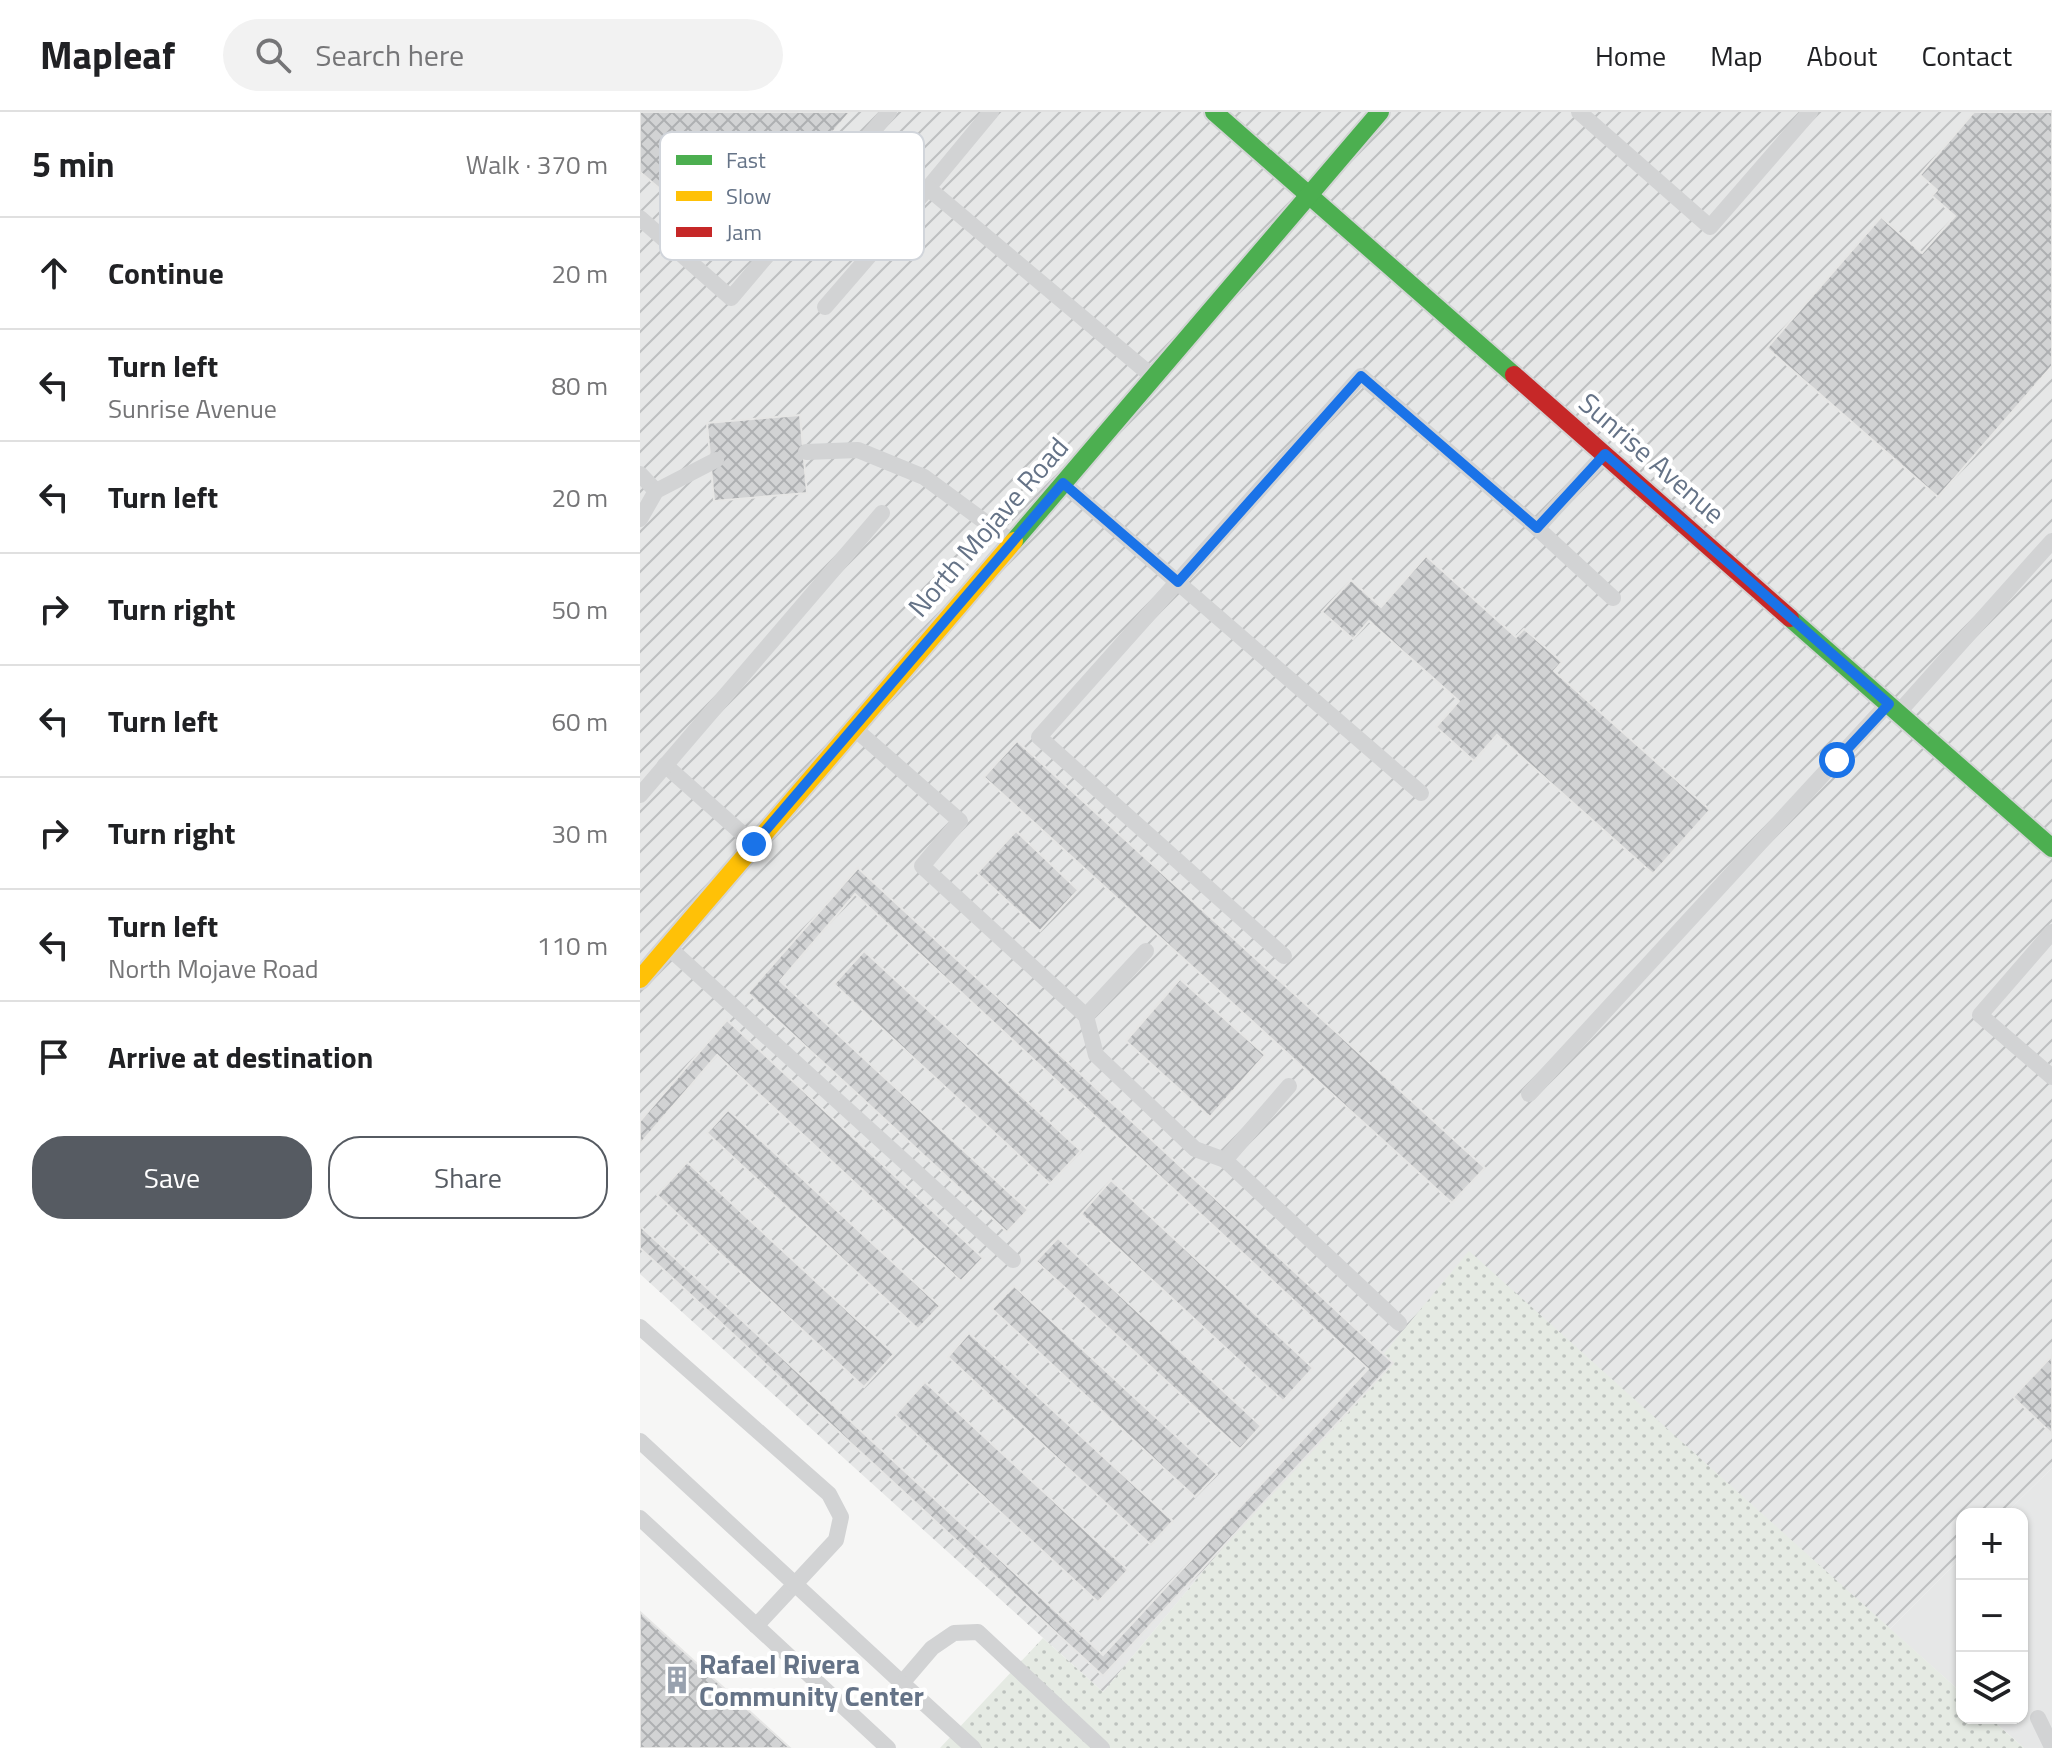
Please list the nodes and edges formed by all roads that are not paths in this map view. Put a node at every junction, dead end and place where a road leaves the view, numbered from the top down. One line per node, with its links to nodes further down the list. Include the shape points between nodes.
1 (889, 112): 7 (lane)
2 (991, 112): 8 (lane)
3 (1214, 112): 10 (street, Sunrise Avenue)
4 (1380, 112): 10 (street, North Mojave Road)
5 (1579, 112): 6 (lane, via 1710,227)
6 (1810, 112)
7 (872, 132)
8 (928, 188): 9 (lane); 17 (lane)
9 (924, 193)
10 (1310, 194): 17 (street, North Mojave Road); 19 (street, Sunrise Avenue)
11 (640, 218): 12 (lane)
12 (660, 236)
13 (688, 260): 14 (lane, via 731,298)
14 (763, 260)
15 (866, 260): 16 (lane)
16 (825, 307)
17 (1153, 377): 22 (street, North Mojave Road)
18 (806, 452): 28 (lane, via 858,450 924,477)
19 (1605, 454): 26 (lane); 31 (street, Sunrise Avenue)
20 (716, 460): 23 (lane)
21 (640, 474): 23 (lane)
22 (1063, 483): 28 (street, North Mojave Road); 29 (lane)
23 (656, 491): 25 (lane)
24 (882, 513): 33 (lane)
25 (640, 519)
26 (1537, 528): 29 (lane, via 1361,376); 30 (lane)
27 (2052, 541): 31 (lane)
28 (1012, 542): 32 (street, North Mojave Road)
29 (1178, 582): 34 (lane); 41 (lane, via 1039,737)
30 (1613, 598)
31 (1893, 708): 37 (street, Sunrise Avenue); 46 (lane)
32 (853, 728): 36 (street, North Mojave Road); 43 (lane, via 960,821 922,866)
33 (665, 765): 35 (lane); 36 (lane)
34 (1421, 793)
35 (640, 795)
36 (754, 844): 39 (street, North Mojave Road)
37 (2052, 848)
38 (2052, 932): 44 (lane, via 1980,1015)
39 (667, 946): 42 (street, North Mojave Road); 48 (lane)
40 (1146, 951): 43 (lane)
41 (1284, 956)
42 (640, 979)
43 (1086, 1016): 47 (lane, via 1096,1055 1195,1149)
44 (2052, 1077)
45 (1289, 1086): 47 (lane)
46 (1529, 1094)
47 (1225, 1160): 49 (lane)
48 (1013, 1260)
49 (1399, 1323)
50 (640, 1327): 53 (lane, via 829,1494 841,1517 836,1540)
51 (640, 1441): 53 (lane)
52 (640, 1518): 54 (lane)
53 (795, 1584): 54 (lane); 55 (lane)
54 (756, 1626): 59 (lane)
55 (902, 1683): 57 (lane, via 932,1648 954,1633 978,1632); 60 (lane)
56 (2038, 1718): 58 (lane)
57 (1096, 1746)
58 (2052, 1747)
59 (888, 1748)
60 (973, 1748)

